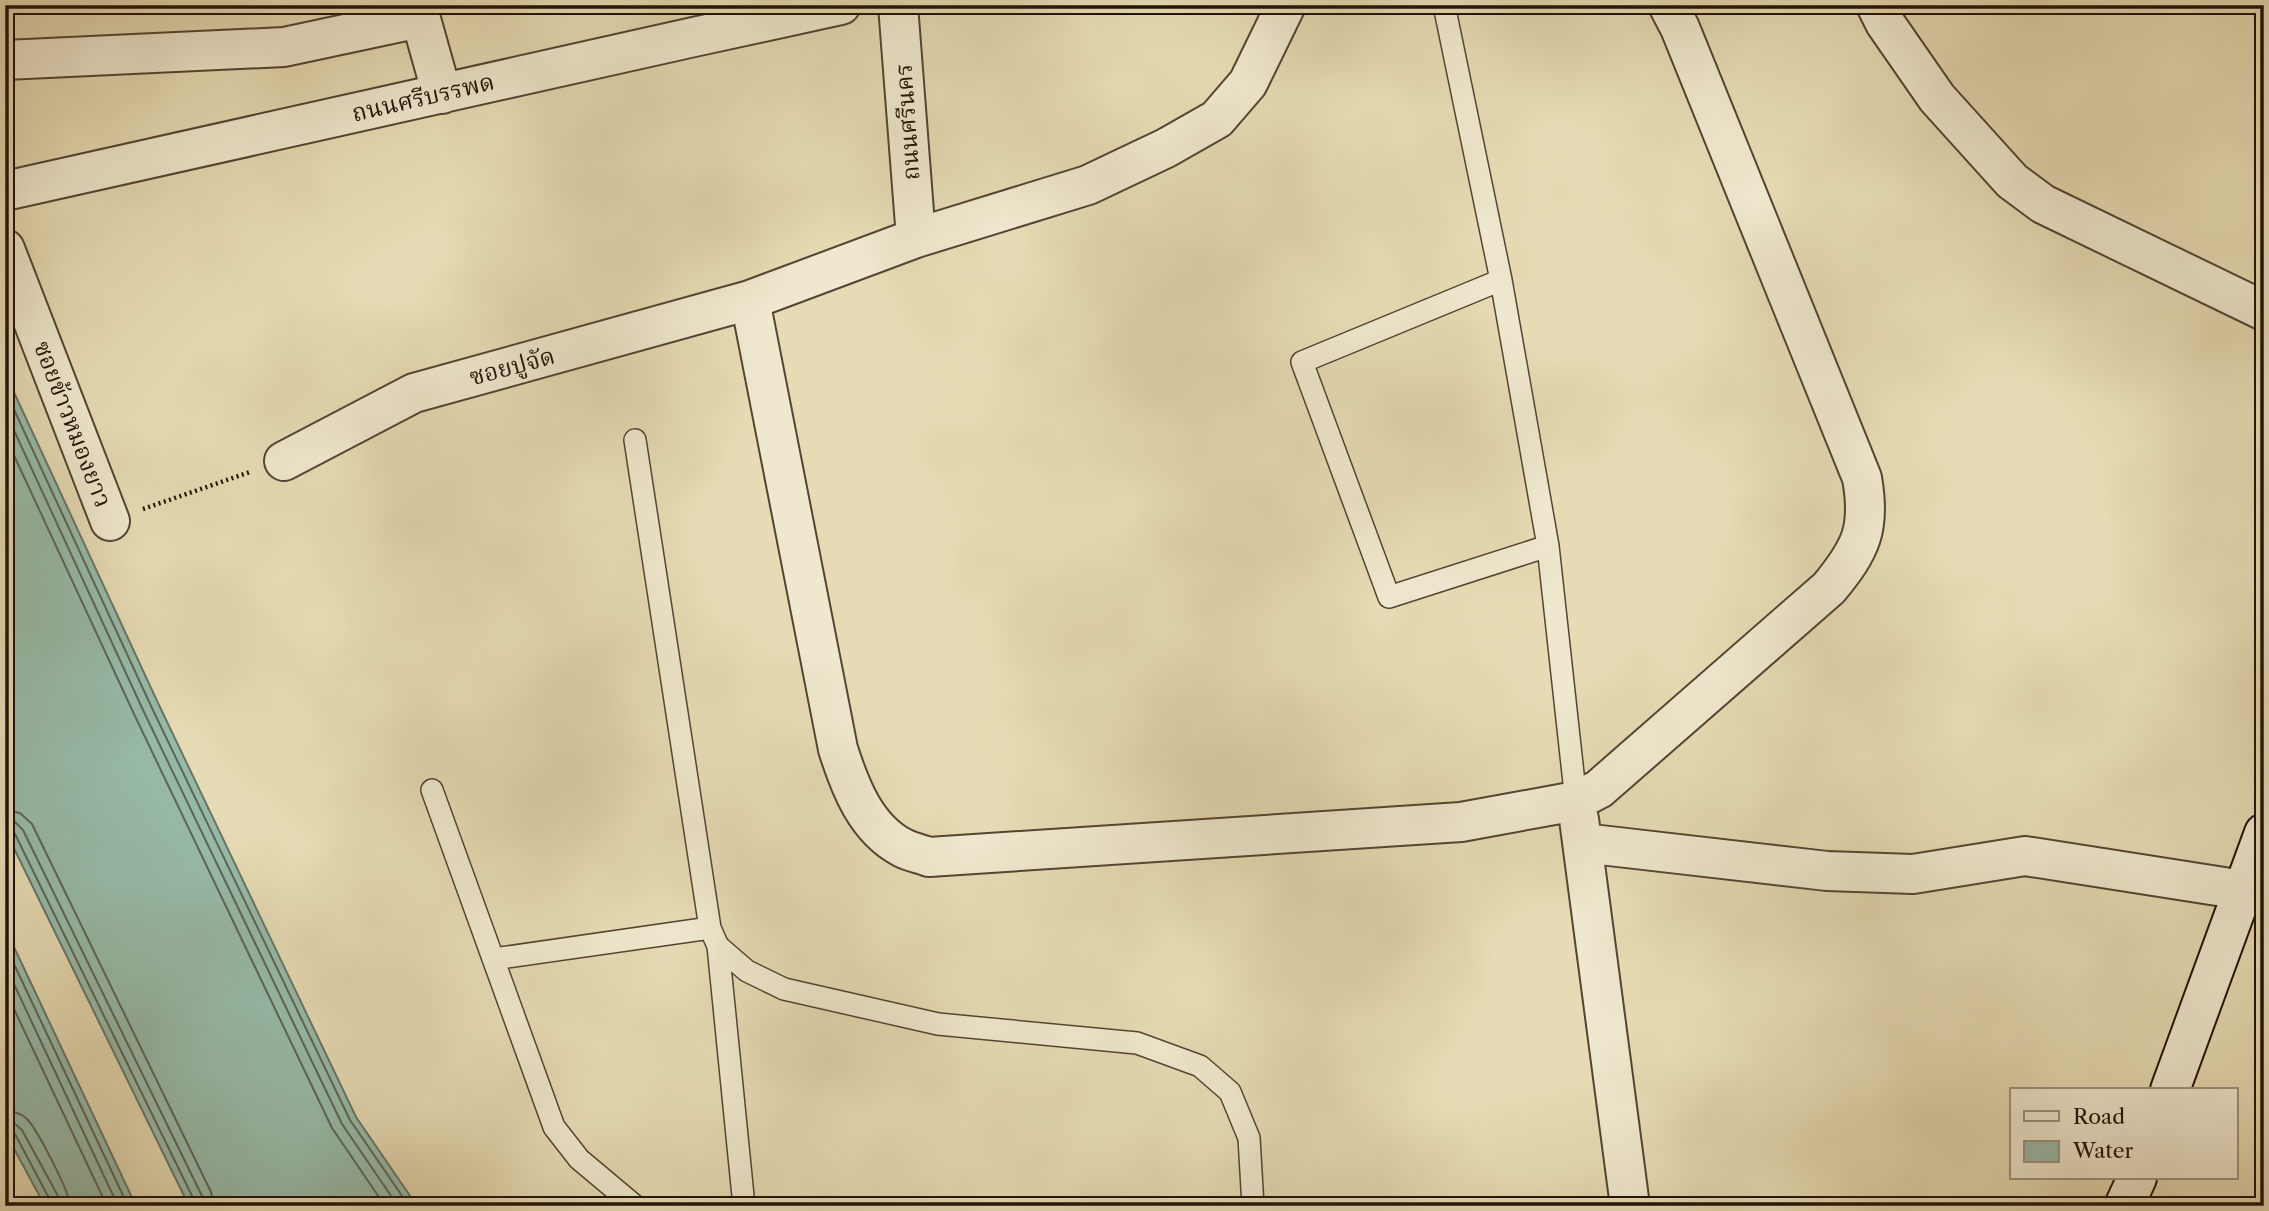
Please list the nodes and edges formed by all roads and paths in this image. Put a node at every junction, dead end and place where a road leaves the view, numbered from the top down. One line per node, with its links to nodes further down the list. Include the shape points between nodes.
1 (841, 5): 9 (street, ถนนศรีบรรพด)
2 (898, 5): 11 (street, ถนนศรีนคร)
3 (1286, 5): 11 (street, ซอยปูจัด, via 1248,83 1217,119 1088,185)
4 (1444, 5): 13 (lane)
5 (1668, 5): 21 (street, via 1862,478 1867,505 1862,536 1850,563 1829,589 1599,789)
6 (1876, 5): 15 (street, via 1937,98 2012,181 2043,204)
7 (419, 12): 8 (street, via 284,47); 9 (street)
8 (5, 60)
9 (442, 94): 10 (street, ถนนศรีบรรพด)
10 (5, 191)
11 (916, 238): 14 (street, ซอยปูจัด)
12 (5, 249): 18 (street, ซอยข้าวหมองยาว)
13 (1501, 280): 19 (lane); 19 (lane, via 1302,362 1389,597)
14 (750, 300): 17 (street, ซอยปูจัด, via 414,393); 21 (street, via 838,750 862,807 880,831 903,848 929,857 1448,823)
15 (2264, 311)
16 (635, 440): 25 (lane)
17 (284, 461): 18 (path)
18 (110, 521)
19 (1548, 546): 21 (lane)
20 (432, 790): 26 (lane)
21 (1576, 801): 23 (street)
22 (2264, 833): 24 (street)
23 (1583, 843): 24 (street, via 1827,870 1913,874 2025,856); 32 (street)
24 (2243, 890): 27 (street)
25 (714, 937): 26 (lane); 30 (lane); 31 (lane, via 747,971 784,989 938,1024 1137,1043 1200,1066 1230,1092 1248,1138)
26 (494, 959): 29 (lane, via 554,1127 579,1159)
27 (2171, 1088)
28 (2136, 1180): 33 (street)
29 (635, 1206)
30 (744, 1206)
31 (1253, 1206)
32 (1630, 1206)
33 (2124, 1206)

